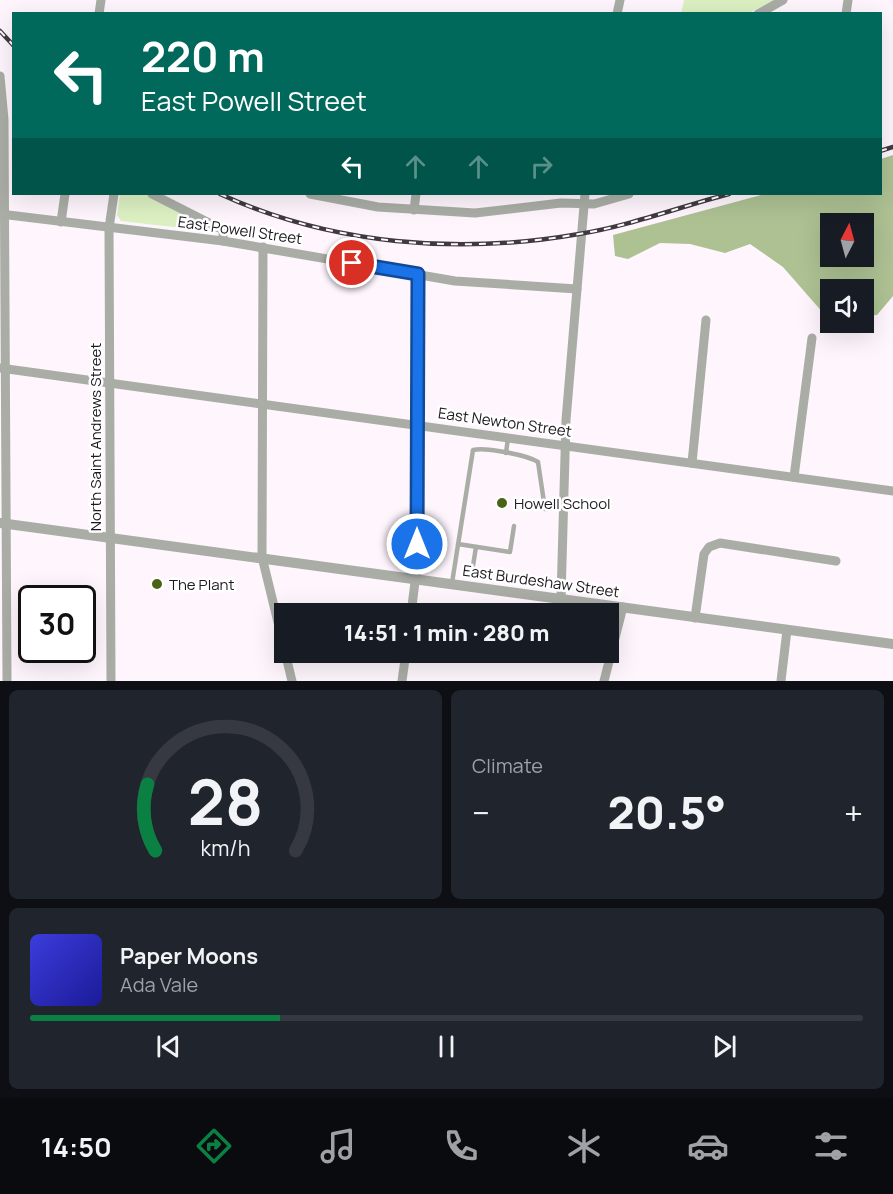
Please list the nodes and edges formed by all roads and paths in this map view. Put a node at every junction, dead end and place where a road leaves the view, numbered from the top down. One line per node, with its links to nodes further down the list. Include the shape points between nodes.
1 (783, 0): 2 (street)
2 (775, 9)
3 (0, 76): 13 (street, via 4,120)
4 (64, 195): 14 (street)
5 (114, 195): 15 (street, North Saint Andrews Street)
6 (154, 195): 16 (street, via 223,230)
7 (315, 195): 12 (street)
8 (416, 195): 12 (street)
9 (585, 195): 11 (street)
10 (625, 195): 11 (street)
11 (586, 205): 12 (street, via 561,203 476,213); 19 (street)
12 (414, 210)
13 (3, 214): 14 (street, East Powell Street); 22 (street)
14 (61, 222): 15 (street, East Powell Street)
15 (109, 228): 16 (street, East Powell Street); 23 (street, North Saint Andrews Street)
16 (224, 242): 17 (street, East Powell Street)
17 (263, 248): 18 (street, East Powell Street); 24 (street)
18 (418, 274): 19 (street, East Powell Street, via 473,283); 25 (street)
19 (577, 289): 27 (street)
20 (706, 320): 29 (street)
21 (812, 338): 30 (street)
22 (3, 368): 23 (street, East Newton Street); 33 (street)
23 (109, 383): 24 (street, East Newton Street); 35 (street, North Saint Andrews Street)
24 (262, 404): 25 (street, East Newton Street); 38 (street)
25 (418, 425): 26 (street, East Newton Street); 41 (street)
26 (508, 438): 27 (street, East Newton Street); 28 (lane)
27 (565, 445): 29 (street, East Newton Street); 32 (street)
28 (506, 453): 32 (lane, via 538,462 545,509); 36 (lane, via 473,450)
29 (692, 463): 30 (street, East Newton Street)
30 (794, 477): 31 (street, East Newton Street)
31 (893, 491)
32 (564, 508): 43 (street)
33 (3, 523): 35 (street, East Burdeshaw Street); 52 (street)
34 (514, 526): 37 (lane, via 510,552)
35 (110, 537): 38 (street, East Burdeshaw Street); 53 (street, North Saint Andrews Street)
36 (458, 544): 37 (lane); 42 (lane)
37 (476, 547): 40 (lane)
38 (262, 557): 41 (street, East Burdeshaw Street); 45 (street)
39 (836, 561): 47 (street, via 720,543 712,545 704,554)
40 (472, 572)
41 (416, 578): 42 (street, East Burdeshaw Street); 44 (street)
42 (452, 583): 43 (street, East Burdeshaw Street)
43 (561, 598): 46 (street, East Burdeshaw Street)
44 (413, 603)
45 (274, 607)
46 (623, 608): 47 (street, East Burdeshaw Street); 56 (street)
47 (695, 618): 48 (street, East Burdeshaw Street)
48 (787, 630): 49 (street, East Burdeshaw Street); 57 (street)
49 (893, 644)
50 (288, 663): 54 (street)
51 (404, 663): 55 (street)
52 (7, 681)
53 (111, 681)
54 (292, 681)
55 (402, 681)
56 (604, 681)
57 (781, 681)

